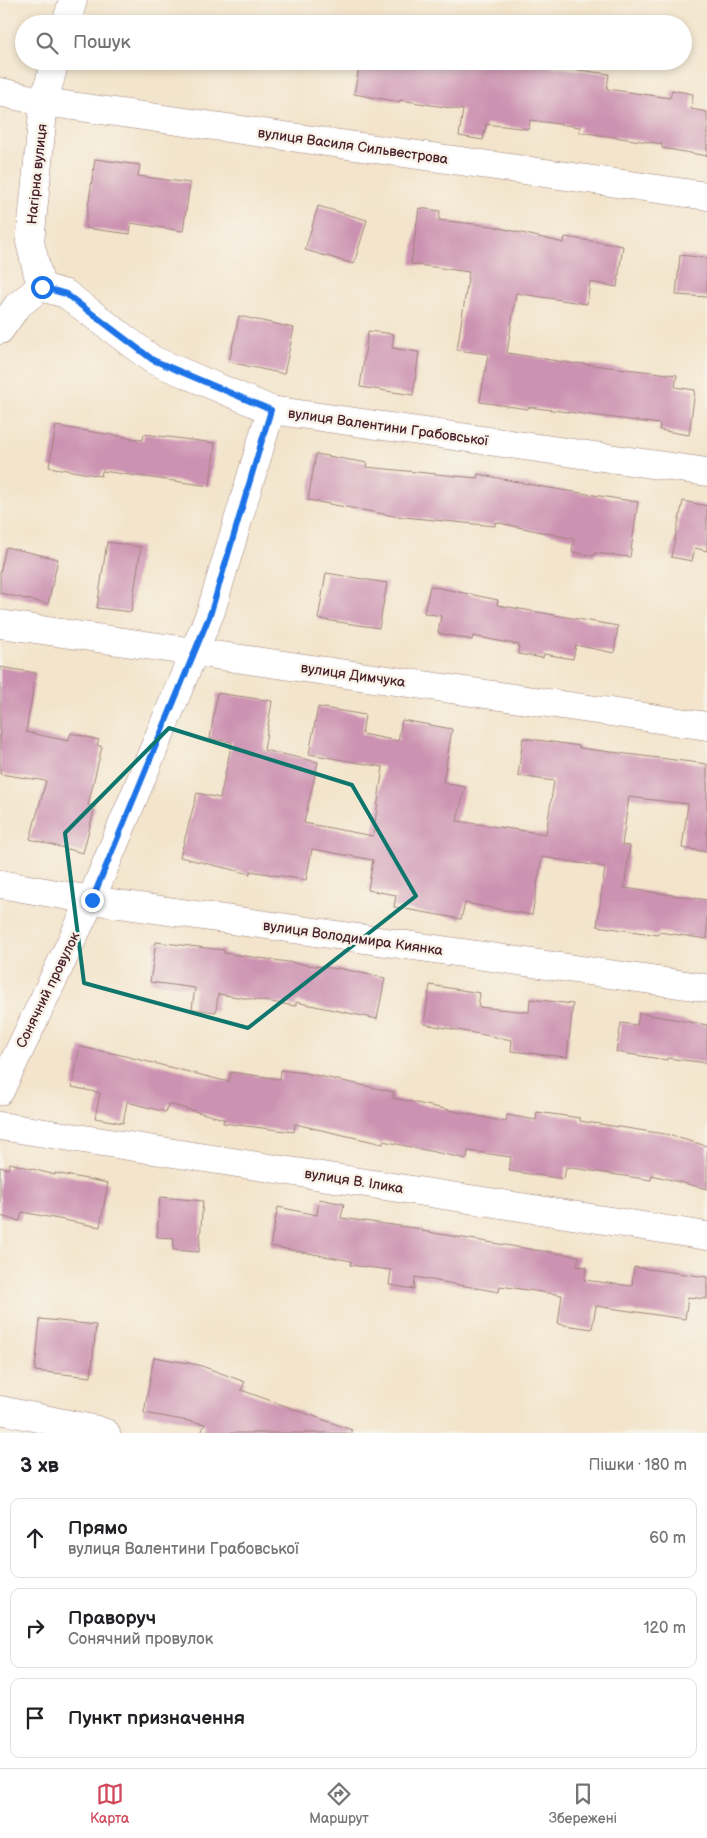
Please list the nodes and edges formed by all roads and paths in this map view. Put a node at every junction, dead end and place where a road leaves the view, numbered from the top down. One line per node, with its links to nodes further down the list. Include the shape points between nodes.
1 (73, 0): 2 (street)
2 (69, 15)
3 (53, 70): 5 (street, Нагірна вулиця)
4 (0, 92): 5 (street, вулиця Василя Сильвестрова)
5 (44, 102): 6 (street, вулиця Василя Сильвестрова); 7 (street, Нагірна вулиця, via 30,242)
6 (707, 196)
7 (42, 287): 8 (street, via 17,306); 9 (street, вулиця Валентини Грабовської, via 66,294 153,360)
8 (0, 330)
9 (271, 410): 10 (street, вулиця Валентини Грабовської); 12 (street, Сонячний провулок, via 211,612)
10 (707, 472)
11 (0, 624): 12 (street, вулиця Димчука)
12 (193, 652): 13 (street, вулиця Димчука); 15 (street, Сонячний провулок)
13 (707, 726)
14 (0, 884): 15 (street, вулиця Володимира Киянка)
15 (92, 900): 16 (street, вулиця Володимира Киянка); 17 (street, Сонячний провулок)
16 (707, 988)
17 (0, 1091)
18 (0, 1126): 19 (street, вулиця В. Ілика)
19 (707, 1236)
20 (0, 1410): 21 (street)
21 (106, 1433)

